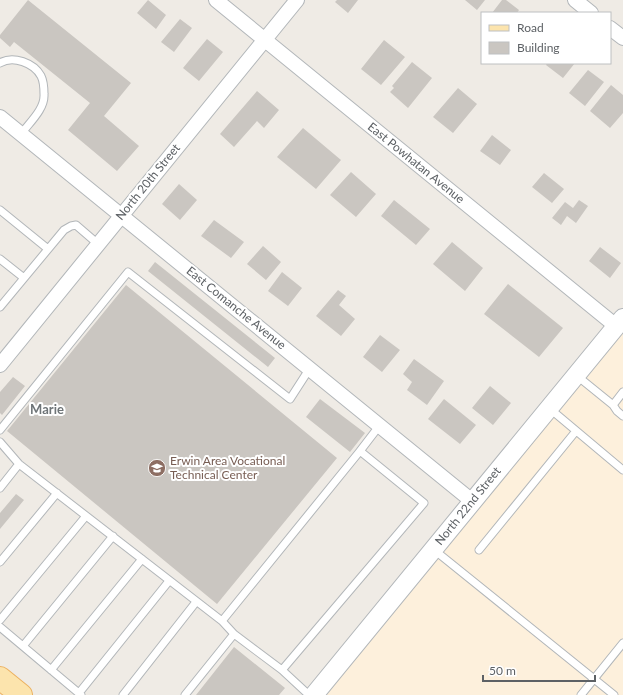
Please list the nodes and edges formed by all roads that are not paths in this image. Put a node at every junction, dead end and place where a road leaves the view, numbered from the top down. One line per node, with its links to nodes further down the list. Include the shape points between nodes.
1 (216, 0): 7 (street, East Powhatan Avenue)
2 (297, 0): 7 (street, North 20th Street)
3 (575, 0): 4 (street)
4 (590, 12)
5 (611, 29): 6 (street)
6 (623, 38)
7 (265, 39): 12 (street, North 20th Street); 18 (street, East Powhatan Avenue)
8 (0, 63): 10 (lane, via 16,60 36,69 41,76 45,95 42,107)
9 (0, 117): 10 (street, East Comanche Avenue)
10 (21, 134): 12 (street, East Comanche Avenue)
11 (0, 210): 14 (lane)
12 (122, 214): 13 (street, North 20th Street); 20 (street, East Comanche Avenue)
13 (98, 244): 14 (lane, via 76,226 71,226 64,230); 19 (street, North 20th Street)
14 (48, 249): 16 (lane)
15 (0, 259): 16 (lane)
16 (24, 278): 17 (lane)
17 (1, 305)
18 (619, 322): 21 (street, North 22nd Street)
19 (2, 358)
20 (310, 368): 26 (street, East Comanche Avenue); 27 (lane, via 290,399 128,272)
21 (576, 374): 23 (lane); 24 (street, North 22nd Street)
22 (623, 392): 23 (lane)
23 (613, 405): 25 (lane)
24 (548, 408): 28 (lane); 35 (street, North 22nd Street)
25 (623, 416)
26 (380, 425): 30 (lane); 35 (street, East Comanche Avenue)
27 (0, 430)
28 (576, 431): 32 (lane); 39 (lane)
29 (0, 442): 31 (lane)
30 (360, 451): 45 (lane); 51 (lane, via 424,503)
31 (19, 464): 33 (lane); 34 (lane)
32 (623, 470)
33 (0, 488)
34 (57, 493): 36 (lane); 41 (lane)
35 (472, 500): 38 (street, North 22nd Street)
36 (86, 516): 37 (lane); 44 (lane)
37 (113, 536): 40 (lane); 49 (lane)
38 (432, 549): 53 (lane); 55 (street, North 22nd Street)
39 (479, 550)
40 (142, 559): 42 (lane); 50 (lane)
41 (0, 562)
42 (169, 581): 43 (lane); 54 (lane)
43 (196, 602): 45 (lane); 57 (lane)
44 (0, 620)
45 (222, 621): 47 (lane)
46 (0, 627): 49 (lane)
47 (234, 634): 51 (lane); 58 (lane)
48 (623, 642): 53 (lane)
49 (23, 646): 50 (lane)
50 (51, 670): 54 (lane)
51 (282, 670): 55 (lane)
52 (0, 678): 56 (main road)
53 (594, 679): 59 (lane); 60 (lane)
54 (80, 694)
55 (314, 694)
56 (21, 695)
57 (123, 695)
58 (185, 695)
59 (582, 695)
60 (614, 695)

